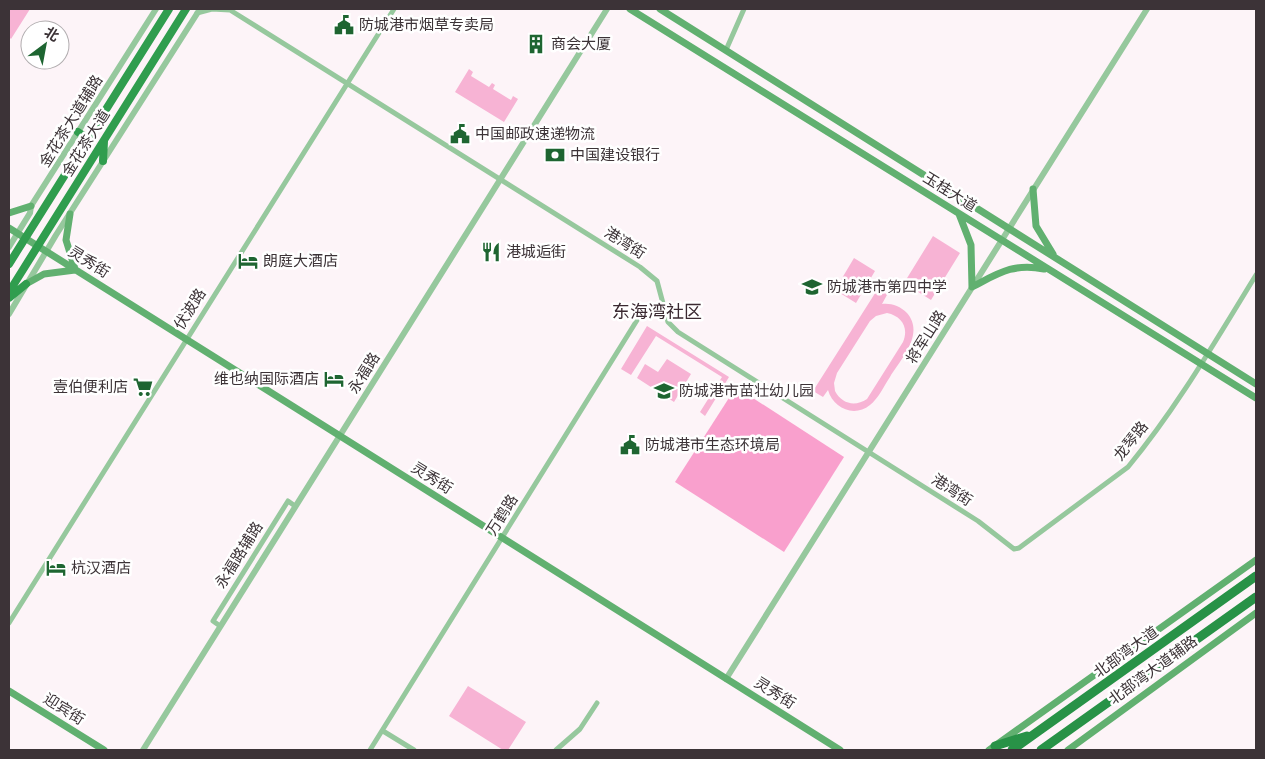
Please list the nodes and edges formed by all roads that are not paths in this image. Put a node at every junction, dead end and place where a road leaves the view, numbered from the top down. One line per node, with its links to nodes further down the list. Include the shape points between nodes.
1 (156, 9): 14 (street, 金花茶大道辅路)
2 (169, 9): 15 (main road, 金花茶大道)
3 (186, 9): 16 (main road, 金花茶大道)
4 (230, 9): 11 (street); 13 (street, 港湾街)
5 (394, 9): 13 (street, 伏波路)
6 (607, 9): 18 (street, 永福路)
7 (630, 9): 23 (main road, 玉桂大道)
8 (660, 9): 12 (main road, 玉桂大道)
9 (744, 9): 12 (street)
10 (1147, 9): 19 (street, 将军山路)
11 (199, 11): 17 (street)
12 (726, 50): 25 (main road, 玉桂大道)
13 (348, 83): 18 (street, 港湾街); 43 (street, 伏波路)
14 (78, 132): 15 (main road); 20 (street, 金花茶大道辅路)
15 (87, 138): 27 (main road, 金花茶大道)
16 (104, 140): 17 (main road); 29 (main road, 金花茶大道)
17 (104, 161): 22 (street)
18 (500, 179): 41 (street, 港湾街, via 652,276 659,285); 48 (street, 永福路)
19 (1033, 190): 25 (street, 将军山路); 32 (main road, via 1036,226)
20 (31, 206): 21 (main road); 26 (street, 金花茶大道辅路)
21 (9, 213)
22 (70, 214): 31 (street); 34 (main road, via 66,240)
23 (959, 214): 28 (main road, 玉桂大道); 38 (main road, via 971,245)
24 (9, 228): 26 (main road, 灵秀街)
25 (1009, 228): 28 (street, 将军山路); 32 (main road, 玉桂大道)
26 (17, 234): 27 (main road, 灵秀街); 30 (street, 金花茶大道辅路)
27 (25, 238): 29 (main road, 灵秀街); 33 (main road, 金花茶大道)
28 (1002, 240): 35 (main road, 玉桂大道); 38 (street, 将军山路)
29 (37, 246): 31 (main road, 灵秀街); 39 (main road, 金花茶大道)
30 (9, 247)
31 (46, 251): 34 (main road, 灵秀街); 37 (street)
32 (1056, 258): 44 (main road, 玉桂大道)
33 (9, 264)
34 (75, 270): 37 (main road, via 44,274); 43 (main road, 灵秀街)
35 (1049, 270): 38 (main road, via 1025,266 1010,268); 45 (main road, 玉桂大道)
36 (1256, 275): 44 (street, 龙琴路)
37 (26, 284): 40 (main road); 42 (street)
38 (972, 287): 49 (street, 将军山路)
39 (9, 292)
40 (9, 298)
41 (664, 304): 49 (street, 港湾街, via 668,322 678,332); 51 (street, 万鹤路, via 650,307 639,317)
42 (9, 314)
43 (186, 339): 48 (main road, 灵秀街); 56 (street, 伏波路)
44 (1208, 354): 45 (street, 龙琴路); 46 (main road, 玉桂大道)
45 (1201, 364): 47 (main road, 玉桂大道); 50 (street, 龙琴路, via 1128,467 1018,548 1014,549)
46 (1256, 384)
47 (1256, 398)
48 (339, 436): 51 (main road, 灵秀街); 64 (street, 永福路)
49 (869, 452): 50 (street, 港湾街); 57 (street, 将军山路)
50 (978, 521)
51 (502, 538): 57 (main road, 灵秀街); 60 (street, 万鹤路)
52 (1256, 560): 62 (main road, 北部湾大道辅路)
53 (1256, 576): 61 (highway, 北部湾大道)
54 (1256, 597): 70 (highway, 北部湾大道)
55 (1256, 613): 71 (main road, 北部湾大道辅路)
56 (9, 623)
57 (726, 679): 68 (main road, 灵秀街)
58 (9, 691): 63 (main road, 迎宾街)
59 (597, 703): 67 (street, via 580,729)
60 (383, 731): 65 (street, 万鹤路); 66 (street)
61 (1035, 734): 62 (highway); 69 (highway, 北部湾大道)
62 (992, 748)
63 (104, 750)
64 (143, 750)
65 (370, 750)
66 (414, 750)
67 (556, 750)
68 (840, 750)
69 (1012, 750)
70 (1041, 750)
71 (1068, 750)

